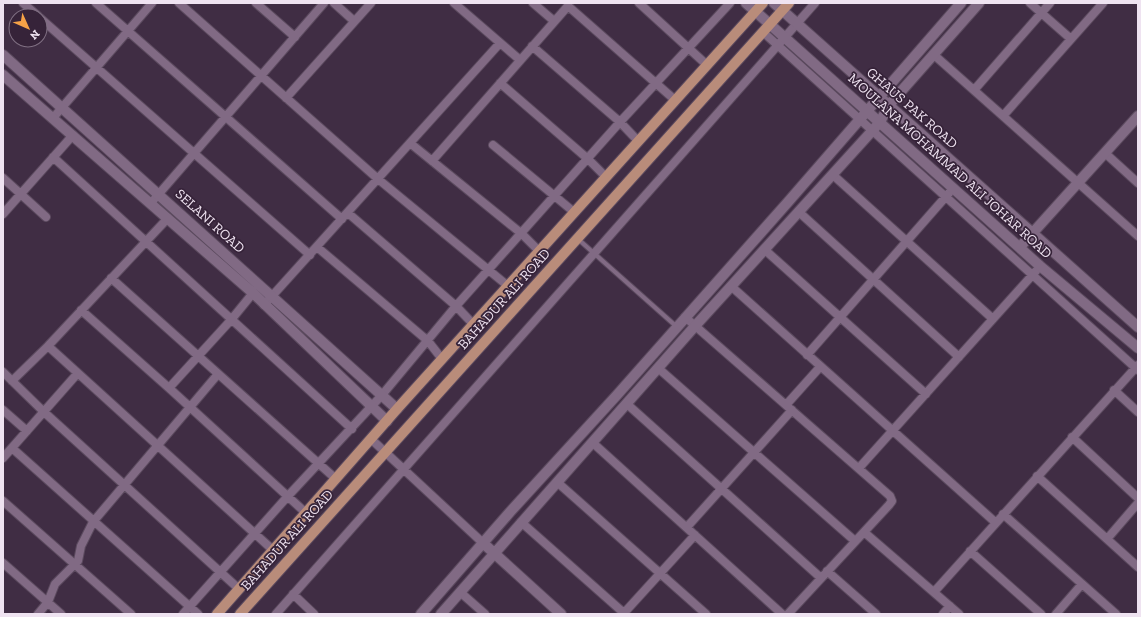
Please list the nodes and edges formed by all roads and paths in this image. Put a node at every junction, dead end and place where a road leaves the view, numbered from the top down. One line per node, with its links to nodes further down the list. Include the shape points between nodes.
1 (96, 3): 30 (street)
2 (152, 3): 30 (street)
3 (179, 3): 44 (street)
4 (256, 3): 31 (street)
5 (324, 3): 31 (street)
6 (334, 3): 25 (street)
7 (371, 3): 25 (street)
8 (454, 3): 34 (street)
9 (639, 3): 37 (street)
10 (730, 3): 37 (street)
11 (746, 3): 22 (street, MOULANA MOHAMMAD ALI JOHAR ROAD)
12 (763, 3): 22 (main road, BAHADUR ALI ROAD)
13 (774, 3): 23 (street, GHAUS PAK ROAD)
14 (789, 3): 23 (main road, BAHADUR ALI ROAD)
15 (815, 3): 27 (street)
16 (961, 3): 48 (street)
17 (979, 3): 39 (street)
18 (1030, 3): 24 (street)
19 (1050, 3): 24 (street)
20 (1103, 3): 33 (street)
21 (535, 4): 26 (street)
22 (755, 11): 29 (street, MOULANA MOHAMMAD ALI JOHAR ROAD); 41 (main road, BAHADUR ALI ROAD)
23 (782, 11): 27 (street, GHAUS PAK ROAD); 29 (main road, BAHADUR ALI ROAD)
24 (1041, 13): 33 (street); 47 (street)
25 (354, 21): 49 (street)
26 (554, 21): 36 (street); 46 (street, via 568,6)
27 (796, 24): 32 (street); 48 (street, GHAUS PAK ROAD)
28 (48, 25): 42 (street)
29 (767, 29): 32 (street, MOULANA MOHAMMAD ALI JOHAR ROAD); 35 (street); 93 (main road, BAHADUR ALI ROAD)
30 (128, 31): 42 (street); 56 (street)
31 (295, 37): 44 (street)
32 (784, 37): 35 (street); 53 (street, MOULANA MOHAMMAD ALI JOHAR ROAD)
33 (1071, 39): 54 (street)
34 (500, 43): 40 (street); 64 (street)
35 (777, 45): 58 (street); 100 (street)
36 (532, 46): 40 (street); 59 (street)
37 (689, 47): 41 (street); 46 (street)
38 (3, 54): 52 (street, SELANI ROAD)
39 (934, 54): 47 (street); 51 (street)
40 (520, 60): 45 (street)
41 (707, 65): 50 (main road, BAHADUR ALI ROAD)
42 (97, 67): 52 (street); 66 (street)
43 (3, 75): 57 (street, SELANI ROAD)
44 (261, 76): 49 (street); 56 (street)
45 (500, 83): 69 (street); 70 (street)
46 (656, 83): 50 (street); 59 (street)
47 (974, 89): 54 (street)
48 (878, 96): 51 (street, GHAUS PAK ROAD); 53 (street)
49 (286, 98): 74 (street)
50 (675, 100): 63 (main road, BAHADUR ALI ROAD)
51 (888, 105): 60 (street); 90 (street, GHAUS PAK ROAD)
52 (62, 108): 57 (street); 79 (street, SELANI ROAD)
53 (867, 111): 58 (street); 60 (street, MOULANA MOHAMMAD ALI JOHAR ROAD)
54 (1003, 116): 76 (street)
55 (1138, 116): 67 (street)
56 (226, 117): 66 (street); 89 (street)
57 (53, 118): 62 (street, SELANI ROAD)
58 (859, 120): 61 (street); 114 (street)
59 (620, 122): 63 (street); 69 (street)
60 (880, 122): 61 (street); 77 (street, MOULANA MOHAMMAD ALI JOHAR ROAD)
61 (872, 131): 71 (street); 81 (street)
62 (73, 135): 68 (street); 82 (street, SELANI ROAD)
63 (638, 141): 72 (main road, BAHADUR ALI ROAD)
64 (410, 143): 70 (street); 74 (street)
65 (494, 145): 80 (street)
66 (195, 153): 79 (street); 101 (street)
67 (1105, 153): 75 (street); 76 (street)
68 (53, 157): 78 (street); 95 (street)
69 (588, 159): 72 (street); 80 (street)
70 (432, 161): 91 (street)
71 (833, 174): 85 (street); 94 (street)
72 (606, 177): 84 (main road, BAHADUR ALI ROAD)
73 (3, 178): 78 (street)
74 (378, 179): 83 (street); 103 (street)
75 (1137, 180)
76 (1078, 182): 90 (street); 92 (street)
77 (954, 188): 81 (street); 97 (street, MOULANA MOHAMMAD ALI JOHAR ROAD)
78 (21, 194): 86 (street); 87 (street)
79 (159, 194): 82 (street); 110 (street, SELANI ROAD)
80 (556, 195): 84 (street); 91 (street)
81 (947, 196): 94 (street); 104 (street)
82 (151, 203): 88 (street, SELANI ROAD)
83 (348, 212): 89 (street); 112 (street)
84 (574, 212): 99 (main road, BAHADUR ALI ROAD)
85 (800, 213): 98 (street); 106 (street)
86 (3, 214)
87 (46, 217)
88 (168, 218): 95 (street); 109 (street, SELANI ROAD)
89 (342, 219): 96 (street)
90 (1032, 233): 97 (street); 121 (street, MOULANA MOHAMMAD ALI JOHAR ROAD)
91 (522, 234): 99 (street); 103 (street)
92 (1138, 236)
93 (578, 238): 100 (lane); 157 (main road, BAHADUR ALI ROAD)
94 (907, 241): 106 (street); 116 (street)
95 (146, 242): 105 (street); 117 (street)
96 (317, 247): 101 (street); 122 (street)
97 (1020, 247): 102 (street, MOULANA MOHAMMAD ALI JOHAR ROAD)
98 (765, 250): 108 (street); 115 (street)
99 (539, 251): 107 (main road, BAHADUR ALI ROAD)
100 (594, 253): 120 (lane); 162 (street)
101 (310, 255): 110 (street)
102 (1040, 266): 104 (street); 124 (street, MOULANA MOHAMMAD ALI JOHAR ROAD)
103 (489, 271): 107 (street); 112 (street)
104 (1033, 274): 116 (street); 130 (street)
105 (111, 278): 113 (street); 125 (street)
106 (874, 280): 115 (street); 127 (street)
107 (508, 286): 118 (main road, BAHADUR ALI ROAD)
108 (732, 287): 119 (street); 126 (street)
109 (253, 293): 111 (street, SELANI ROAD); 117 (street)
110 (272, 296): 111 (street); 139 (street, SELANI ROAD)
111 (264, 305): 141 (street, SELANI ROAD)
112 (456, 306): 118 (street); 122 (street)
113 (81, 310): 123 (street); 136 (street)
114 (685, 317): 119 (street); 120 (street)
115 (841, 318): 126 (street); 138 (street)
116 (993, 319): 127 (street)
117 (231, 320): 125 (street); 149 (street)
118 (473, 324): 128 (main road, BAHADUR ALI ROAD)
119 (695, 326): 131 (street); 143 (street)
120 (677, 327): 183 (street)
121 (1138, 327)
122 (428, 341): 128 (street); 139 (street)
123 (48, 346): 133 (street); 135 (street)
124 (1138, 348)
125 (199, 355): 134 (street); 136 (street)
126 (807, 355): 129 (street)
127 (959, 357): 138 (street)
128 (442, 359): 144 (main road, BAHADUR ALI ROAD)
129 (820, 367): 143 (street); 151 (street)
130 (1137, 367): 137 (street)
131 (658, 368): 140 (street); 158 (street)
132 (3, 372): 135 (street)
133 (77, 374): 146 (street); 155 (street)
134 (218, 374): 142 (street); 160 (street)
135 (12, 381): 146 (street)
136 (169, 388): 142 (street)
137 (1114, 390): 147 (street); 152 (street)
138 (926, 394): 151 (street)
139 (382, 395): 141 (street); 144 (street, SELANI ROAD)
140 (627, 404): 154 (street); 167 (street)
141 (372, 406): 148 (street, SELANI ROAD); 149 (street)
142 (190, 408): 155 (street); 168 (street)
143 (789, 408): 158 (street); 161 (street)
144 (397, 409): 148 (main road, BAHADUR ALI ROAD)
145 (3, 410): 150 (street)
146 (44, 412): 150 (street); 166 (street)
147 (1138, 412)
148 (387, 421): 153 (main road, BAHADUR ALI ROAD)
149 (352, 429): 160 (street)
150 (27, 431): 156 (street)
151 (892, 431): 161 (street); 176 (street)
152 (1072, 437): 163 (street); 169 (street)
153 (371, 439): 157 (street); 164 (main road, BAHADUR ALI ROAD)
154 (593, 443): 165 (street); 177 (street)
155 (158, 446): 166 (street); 179 (street)
156 (12, 448): 159 (street); 174 (street)
157 (385, 452): 162 (street); 209 (main road, BAHADUR ALI ROAD)
158 (754, 452): 167 (street); 182 (street)
159 (3, 458)
160 (319, 463): 164 (street); 168 (street)
161 (859, 468): 178 (street, via 892,500)
162 (403, 469): 183 (street); 198 (street)
163 (1037, 476): 173 (street); 181 (street)
164 (336, 479): 172 (main road, BAHADUR ALI ROAD)
165 (557, 482): 175 (street); 192 (street)
166 (125, 484): 174 (street); 190 (street)
167 (722, 488): 177 (street); 193 (street)
168 (288, 496): 172 (street); 179 (street)
169 (1138, 498)
170 (3, 500): 188 (street)
171 (1138, 503): 181 (street)
172 (306, 513): 184 (main road, BAHADUR ALI ROAD)
173 (1003, 514): 176 (street); 194 (street)
174 (93, 522): 188 (street); 200 (street)
175 (521, 522): 186 (street); 216 (street)
176 (995, 522): 185 (street)
177 (687, 527): 180 (street)
178 (864, 532): 182 (street); 197 (street)
179 (254, 534): 184 (street); 190 (street)
180 (696, 535): 192 (street); 218 (street)
181 (1107, 539): 189 (street)
182 (855, 541): 191 (street)
183 (483, 543): 186 (street); 212 (street)
184 (274, 551): 195 (main road, BAHADUR ALI ROAD)
185 (970, 551): 197 (street); 223 (street)
186 (494, 553): 196 (street); 215 (street)
187 (3, 563): 199 (street)
188 (75, 564): 199 (street, via 55,584); 205 (street)
189 (1138, 567)
190 (221, 572): 195 (street); 200 (street)
191 (827, 572): 193 (street); 220 (street)
192 (661, 573): 216 (street); 217 (street)
193 (821, 578): 202 (street)
194 (1082, 584): 224 (street); 225 (street)
195 (239, 589): 208 (main road, BAHADUR ALI ROAD)
196 (460, 592): 213 (street); 214 (street)
197 (934, 592): 201 (street)
198 (293, 594): 210 (street); 211 (street)
199 (48, 602): 203 (street); 204 (street)
200 (190, 606): 206 (street); 207 (street)
201 (950, 606): 221 (street); 222 (street)
202 (791, 611): 219 (street)
203 (38, 614)
204 (61, 614)
205 (131, 614)
206 (182, 614)
207 (198, 614)
208 (217, 614)
209 (240, 614)
210 (276, 614)
211 (314, 614)
212 (421, 614)
213 (441, 614)
214 (485, 614)
215 (561, 614)
216 (624, 614)
217 (706, 614)
218 (782, 614)
219 (801, 614)
220 (876, 614)
221 (943, 614)
222 (958, 614)
223 (1041, 614)
224 (1056, 614)
225 (1116, 614)

